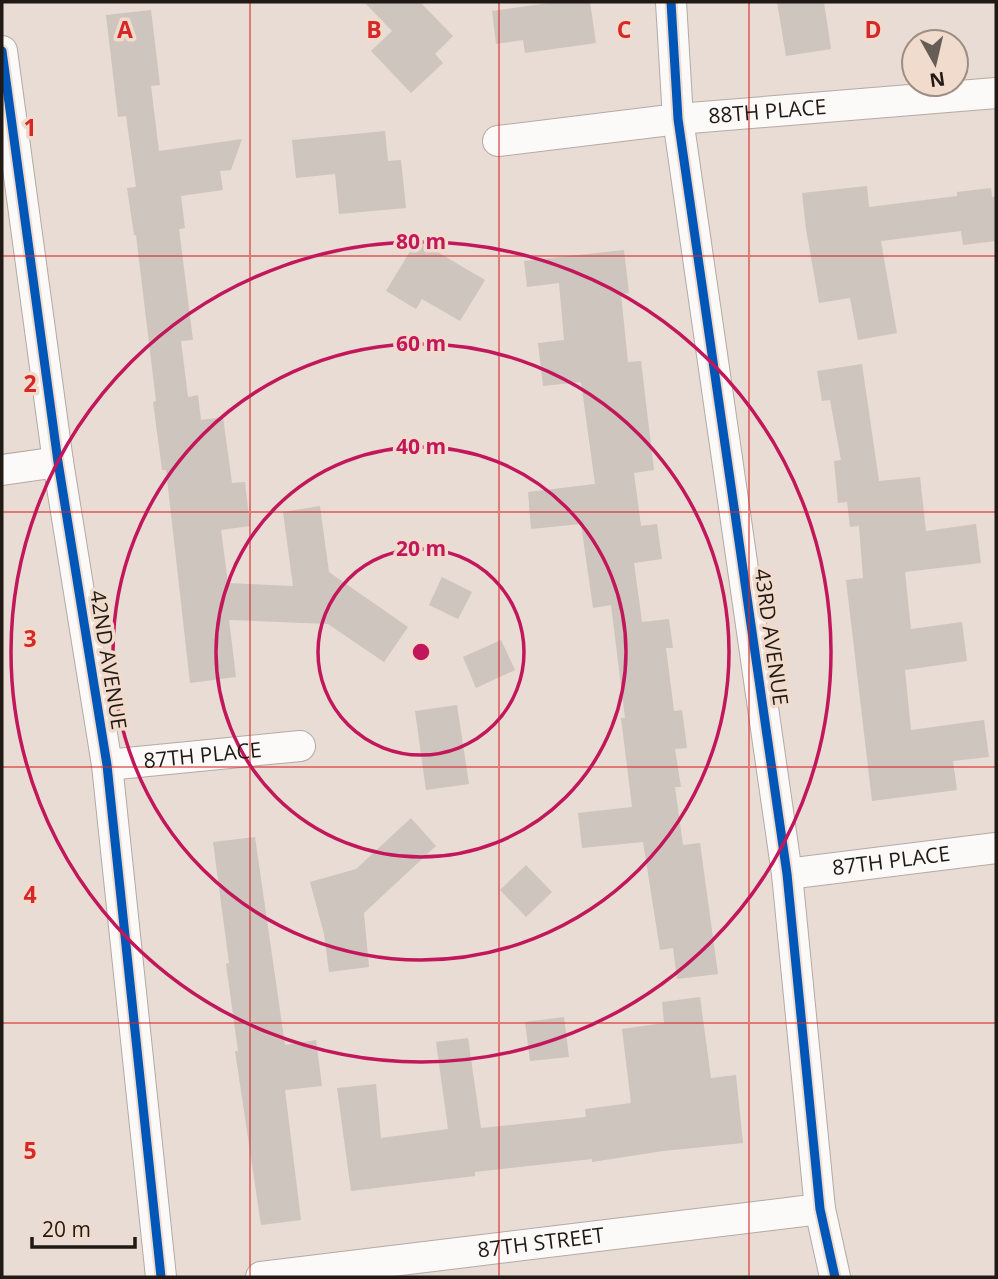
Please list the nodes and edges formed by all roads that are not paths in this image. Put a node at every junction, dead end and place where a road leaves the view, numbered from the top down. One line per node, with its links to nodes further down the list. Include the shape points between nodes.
1 (671, 2): 4 (street, 43RD AVENUE)
2 (2, 51): 6 (street, 42ND AVENUE)
3 (996, 93): 4 (street, 88TH PLACE)
4 (678, 119): 5 (street, 88TH PLACE); 11 (street, 43RD AVENUE)
5 (498, 141)
6 (58, 462): 7 (street); 9 (street, 42ND AVENUE)
7 (2, 470)
8 (300, 746): 9 (street, 87TH PLACE)
9 (107, 765): 13 (street, 42ND AVENUE)
10 (996, 848): 11 (street, 87TH PLACE)
11 (787, 874): 12 (street, 43RD AVENUE)
12 (820, 1209): 14 (street, 87TH STREET); 15 (street, 43RD AVENUE)
13 (161, 1277)
14 (261, 1277)
15 (835, 1277)

